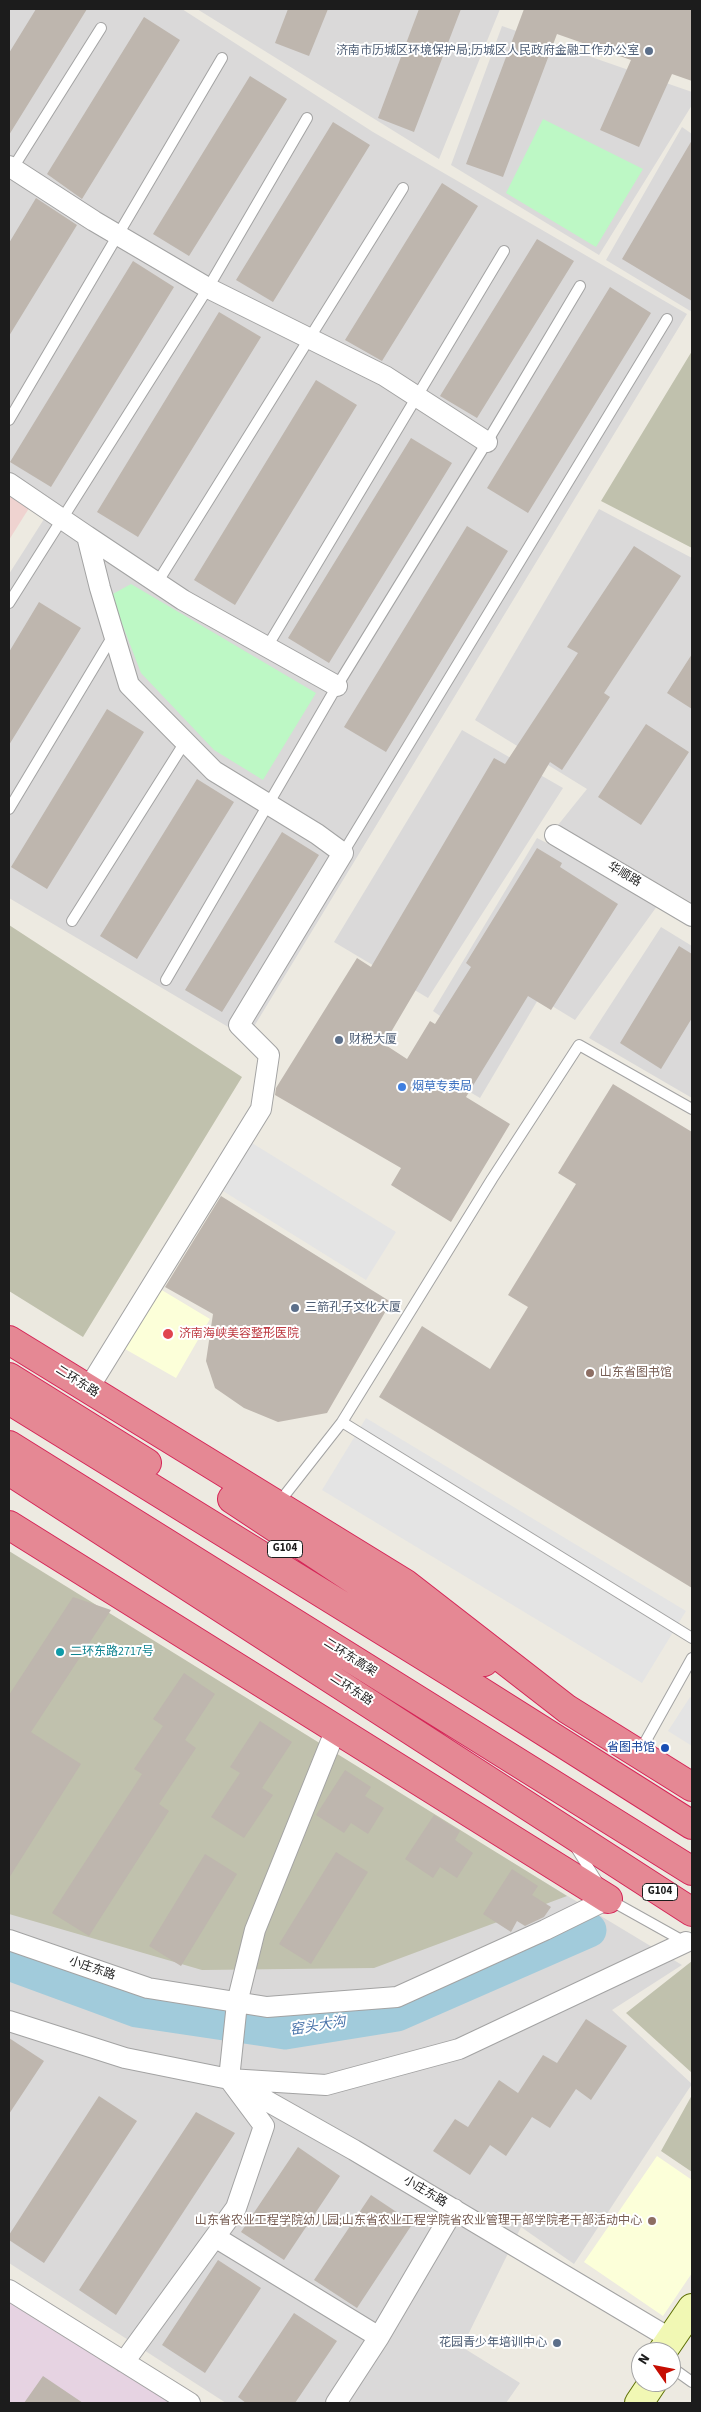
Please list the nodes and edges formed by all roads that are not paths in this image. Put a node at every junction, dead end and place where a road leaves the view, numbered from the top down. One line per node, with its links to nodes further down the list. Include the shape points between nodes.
1 (101, 28): 4 (lane)
2 (222, 58): 6 (lane)
3 (307, 118): 9 (lane)
4 (10, 169): 6 (street)
5 (403, 188): 11 (lane)
6 (118, 235): 9 (street); 13 (lane)
7 (504, 251): 12 (lane)
8 (580, 286): 14 (lane)
9 (208, 288): 11 (street); 16 (lane)
10 (667, 319): 27 (lane)
11 (311, 339): 12 (street, via 385,376); 18 (lane)
12 (418, 397): 14 (street); 21 (lane)
13 (9, 420)
14 (487, 442): 22 (lane)
15 (9, 483): 16 (street)
16 (62, 519): 17 (street); 19 (lane)
17 (87, 536): 18 (street); 20 (street)
18 (157, 583): 21 (street)
19 (9, 604)
20 (114, 633): 23 (street, via 129,685); 25 (lane)
21 (267, 647): 22 (street)
22 (337, 686): 24 (lane)
23 (185, 742): 24 (street, via 214,771); 29 (lane)
24 (269, 805): 27 (street); 30 (lane)
25 (9, 809)
26 (555, 835): 28 (street, 华顺路)
27 (343, 853): 35 (street, via 239,1025 269,1054 261,1109)
28 (692, 916)
29 (72, 921)
30 (166, 980)
31 (692, 1109): 37 (lane, via 578,1045)
32 (9, 1340): 35 (highway, 二环东路)
33 (9, 1358): 45 (highway, via 207,1483 445,1640)
34 (9, 1377): 45 (highway, 二环东路 / G104, via 484,1676)
35 (88, 1389): 41 (highway, 二环东路)
36 (9, 1400): 50 (highway)
37 (342, 1422): 41 (lane); 43 (lane)
38 (9, 1445): 52 (highway, 二环东高架)
39 (9, 1471): 48 (highway, 二环东路 / G104)
40 (9, 1491): 48 (highway, via 384,1727)
41 (277, 1506): 45 (highway, 二环东路, via 406,1584)
42 (9, 1525): 46 (highway)
43 (692, 1638)
44 (692, 1658): 47 (lane)
45 (567, 1709): 47 (highway, 二环东路 / G104)
46 (336, 1729): 53 (highway); 57 (street, via 255,1930)
47 (638, 1754): 49 (highway, 二环东路 / G104)
48 (493, 1785): 51 (highway, 二环东路 / G104)
49 (692, 1787)
50 (692, 1825)
51 (565, 1831): 53 (lane); 54 (highway, 二环东路 / G104)
52 (692, 1871)
53 (608, 1899): 56 (lane); 57 (street, 小庄东路, via 397,1997 267,2007)
54 (692, 1912)
55 (9, 1940): 57 (street, 小庄东路, via 148,1988)
56 (689, 1944): 59 (street, via 459,2049 326,2085)
57 (237, 2003): 59 (street)
58 (9, 2021): 59 (street, via 125,2058)
59 (229, 2079): 60 (street, 小庄东路); 61 (street, via 264,2126 236,2208)
60 (454, 2209): 65 (street); 66 (street, 小庄东路)
61 (215, 2237): 65 (street); 69 (street)
62 (9, 2290): 69 (street)
63 (692, 2308): 67 (main road)
64 (692, 2322): 68 (main road)
65 (380, 2337): 75 (street)
66 (659, 2342)
67 (672, 2342)
68 (674, 2342)
69 (124, 2362): 74 (street)
70 (681, 2374): 71 (lane)
71 (692, 2382)
72 (635, 2392): 76 (main road)
73 (646, 2392): 77 (main road)
74 (190, 2403)
75 (336, 2403)
76 (628, 2403)
77 (639, 2403)

